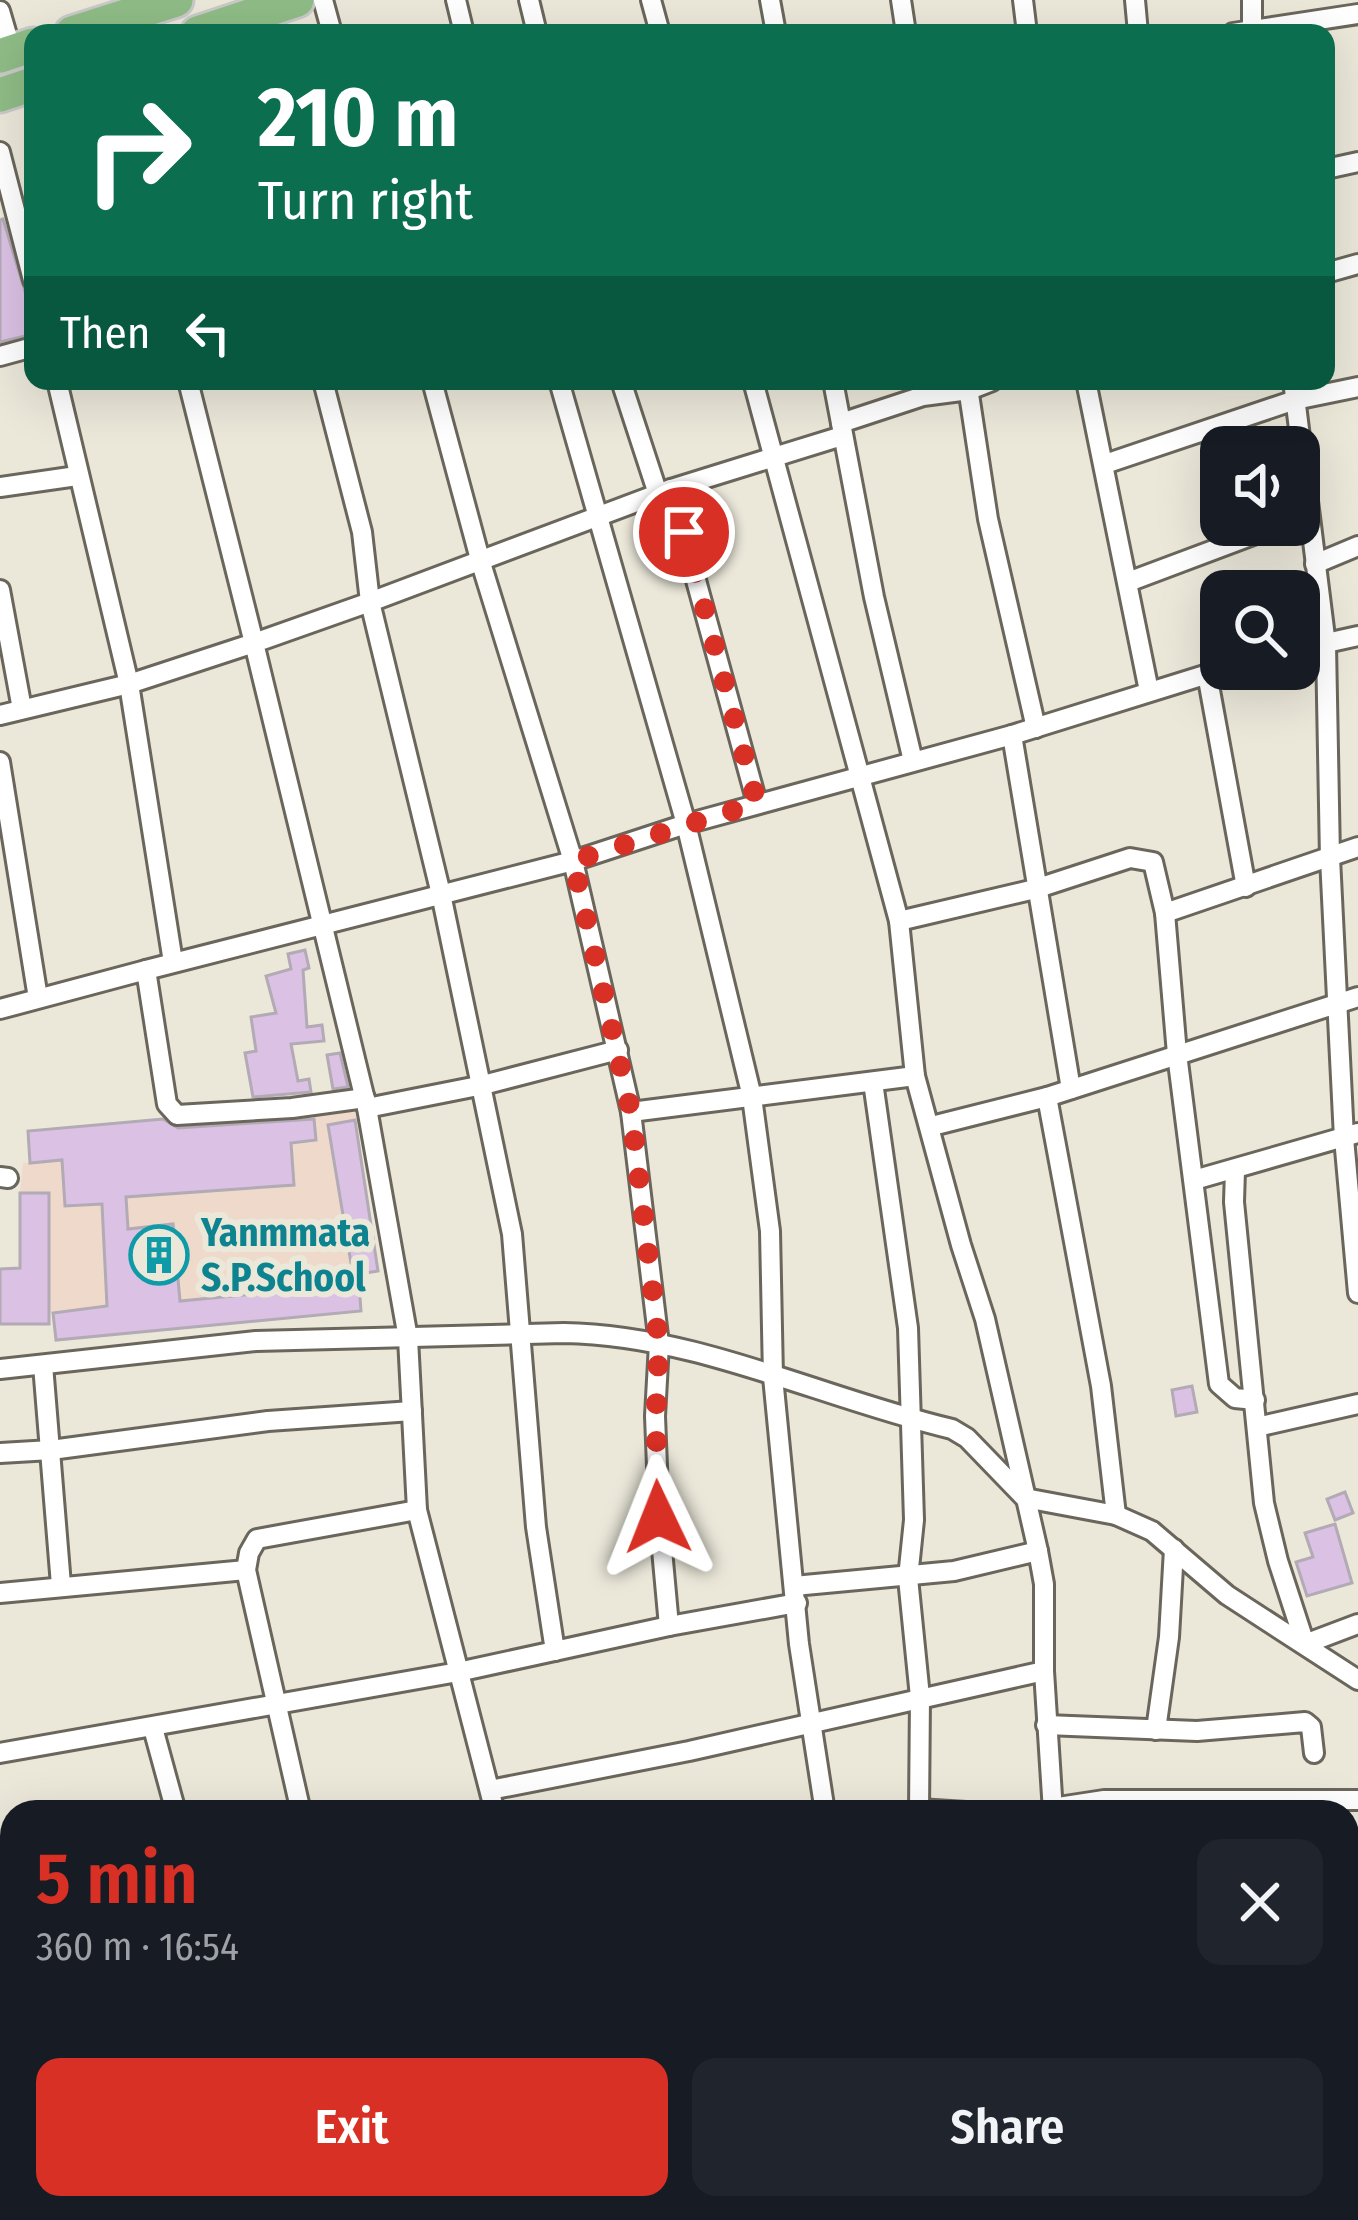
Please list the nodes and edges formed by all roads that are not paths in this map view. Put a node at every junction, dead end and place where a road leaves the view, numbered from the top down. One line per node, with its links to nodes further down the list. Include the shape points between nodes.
1 (176, 0): 5 (highway)
2 (297, 0): 6 (highway)
3 (0, 11): 8 (street)
4 (1358, 14): 7 (street)
5 (92, 23)
6 (229, 24)
7 (1296, 24)
8 (15, 51)
9 (0, 152): 10 (street)
10 (24, 245)
11 (59, 390): 27 (street)
12 (190, 390): 40 (street)
13 (324, 390): 38 (street, via 362,532)
14 (434, 390): 34 (street)
15 (562, 390): 30 (street)
16 (625, 390): 29 (street)
17 (755, 390): 25 (street)
18 (835, 390): 24 (street)
19 (946, 390): 24 (street)
20 (969, 390): 49 (street, via 988,519)
21 (1088, 390): 26 (street)
22 (1294, 391): 23 (street); 26 (street)
23 (1297, 426)
24 (842, 430): 25 (street); 51 (street)
25 (773, 458): 29 (street); 53 (street)
26 (1105, 464): 36 (street)
27 (77, 476): 28 (street); 44 (street)
28 (0, 487)
29 (665, 491): 30 (street); 54 (street)
30 (599, 516): 34 (street); 55 (street)
31 (1224, 546): 36 (street)
32 (1311, 546): 35 (street)
33 (1358, 546): 35 (street)
34 (481, 563): 38 (street); 58 (street)
35 (1315, 564): 41 (street)
36 (1128, 582): 46 (street)
37 (0, 590): 47 (street)
38 (370, 602): 40 (street); 61 (street)
39 (1358, 636): 41 (street)
40 (254, 643): 44 (street); 64 (street)
41 (1325, 645): 42 (street); 57 (street)
42 (1320, 646)
43 (1200, 677): 46 (street)
44 (129, 684): 47 (street); 65 (street)
45 (1219, 690): 59 (street)
46 (1149, 692): 49 (street)
47 (22, 709): 48 (street)
48 (0, 715)
49 (1036, 728): 50 (street)
50 (1012, 735): 51 (street); 60 (street)
51 (913, 761): 53 (street)
52 (0, 763): 68 (street)
53 (860, 776): 54 (street); 63 (street)
54 (757, 803): 55 (street)
55 (686, 824): 58 (street); 77 (street)
56 (1358, 847): 57 (street)
57 (1330, 858): 59 (street); 69 (street)
58 (573, 861): 61 (street); 71 (street)
59 (1246, 887): 62 (street)
60 (1035, 889): 62 (street, via 1141,857 1157,871); 63 (street); 76 (street)
61 (441, 894): 64 (street); 75 (street)
62 (1165, 913): 72 (street)
63 (898, 920): 73 (street)
64 (320, 924): 65 (street); 79 (street)
65 (173, 962): 66 (street)
66 (146, 970): 68 (street); 79 (street, via 166,1104 177,1115)
67 (1358, 997): 69 (street)
68 (38, 998): 70 (street)
69 (1338, 1004): 72 (street); 82 (street)
70 (0, 1009)
71 (618, 1051): 75 (street); 80 (street)
72 (1177, 1054): 76 (street); 84 (street)
73 (915, 1076): 74 (street); 81 (street)
74 (873, 1082): 77 (street); 96 (street, via 908,1328)
75 (483, 1085): 79 (street); 87 (street)
76 (1071, 1089): 78 (street)
77 (752, 1096): 80 (street); 92 (street, via 770,1231)
78 (1047, 1097): 81 (street); 102 (street, via 1101,1386)
79 (366, 1103): 88 (street)
80 (631, 1112): 89 (street)
81 (932, 1126): 100 (street)
82 (1351, 1136): 83 (street); 85 (street)
83 (1235, 1170): 84 (street); 93 (street)
84 (1194, 1180): 93 (street, via 1219,1384 1235,1398)
85 (1356, 1264): 86 (street)
86 (1358, 1294)
87 (523, 1336): 88 (street); 89 (street, via 595,1334); 113 (street, via 536,1527)
88 (408, 1338): 90 (street, via 256,1341); 95 (street)
89 (659, 1344): 92 (street); 111 (street, via 658,1517)
90 (43, 1365): 91 (street); 98 (street)
91 (0, 1369)
92 (773, 1377): 96 (street); 109 (street)
93 (1256, 1400): 97 (street)
94 (1358, 1404): 97 (street)
95 (412, 1412): 98 (street, via 268,1421); 101 (street)
96 (912, 1420): 100 (street, via 967,1438); 106 (street)
97 (1257, 1427): 112 (street, via 1264,1503)
98 (51, 1450): 99 (street); 107 (street)
99 (0, 1453)
100 (1025, 1498): 102 (street); 104 (street)
101 (417, 1510): 105 (street, via 257,1539); 114 (street)
102 (1116, 1515): 103 (street)
103 (1174, 1549): 112 (street); 122 (street)
104 (1038, 1551): 106 (street); 115 (street)
105 (246, 1570): 107 (street); 118 (street)
106 (908, 1578): 109 (street); 117 (street)
107 (61, 1585): 108 (street)
108 (0, 1593)
109 (795, 1594): 111 (street); 119 (street)
110 (1358, 1624): 112 (street)
111 (669, 1626): 113 (street)
112 (1305, 1645): 116 (street)
113 (555, 1651): 114 (street)
114 (458, 1672): 118 (street); 127 (street)
115 (1044, 1672): 117 (street); 120 (street)
116 (1358, 1680)
117 (920, 1697): 119 (street); 130 (street)
118 (278, 1706): 121 (street); 126 (street)
119 (813, 1720): 128 (street); 129 (street)
120 (1046, 1725): 122 (street); 131 (street)
121 (153, 1728): 123 (street); 125 (street)
122 (1156, 1730): 124 (street, via 1305,1722)
123 (0, 1753)
124 (1314, 1753)
125 (173, 1800)
126 (298, 1800)
127 (492, 1800)
128 (504, 1800)
129 (823, 1800)
130 (919, 1800)
131 (1051, 1800)
132 (1104, 1800): 133 (street)
133 (1358, 1800)

